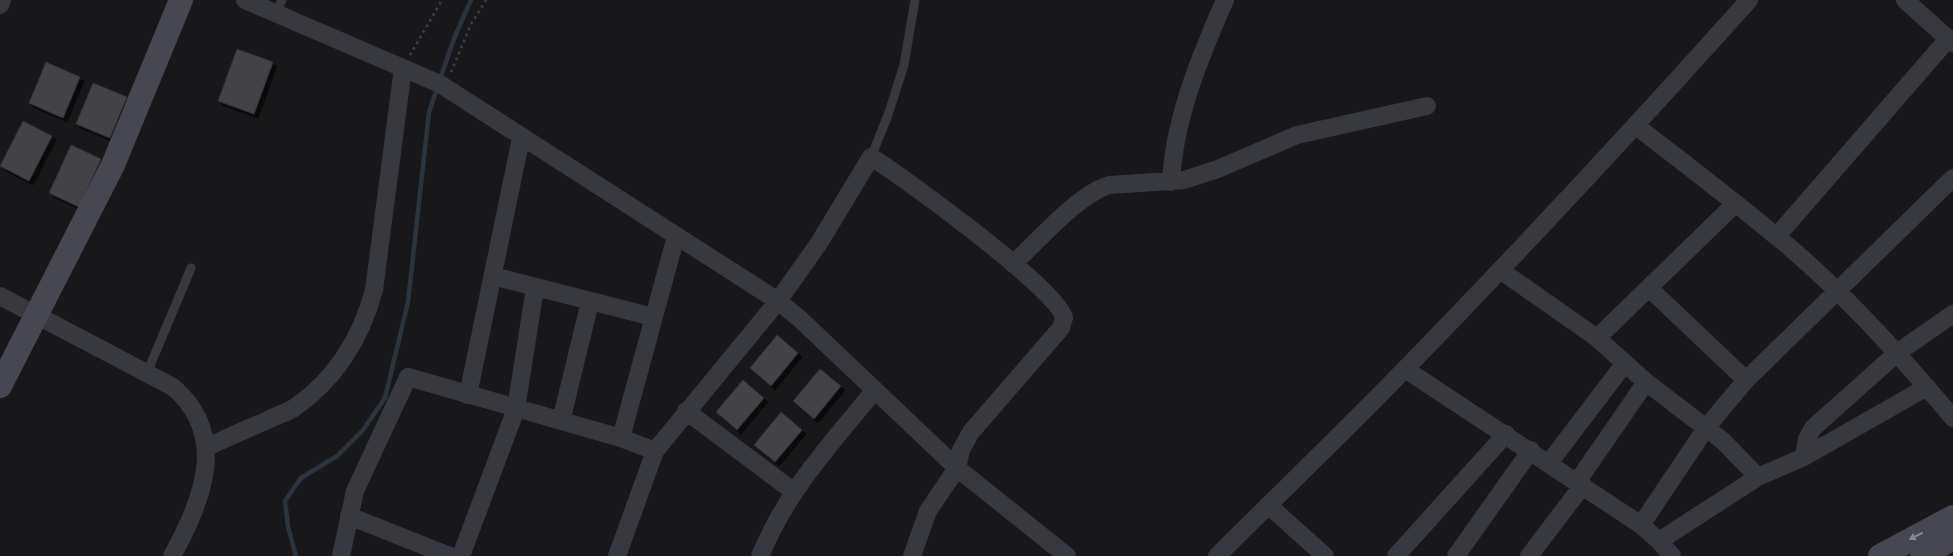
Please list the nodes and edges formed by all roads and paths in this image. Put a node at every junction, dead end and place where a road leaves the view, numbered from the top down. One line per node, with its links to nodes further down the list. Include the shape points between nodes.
1 (2, 0): 10 (street)
2 (181, 0): 35 (street, via 113,165)
3 (245, 0): 11 (street)
4 (442, 0): 13 (path)
5 (486, 0): 14 (path, via 471,24)
6 (916, 0): 18 (lane, via 904,65)
7 (1225, 0): 20 (street, via 1180,123)
8 (1749, 0): 16 (street)
9 (1907, 1): 12 (street)
10 (0, 5)
11 (278, 6): 13 (street)
12 (1949, 34): 23 (street)
13 (403, 68): 14 (street); 55 (street, via 374,290 357,338 320,387 293,409)
14 (443, 86): 17 (street)
15 (1427, 106): 20 (street, via 1315,129 1279,141 1218,170)
16 (1636, 126): 21 (street); 26 (street)
17 (521, 138): 22 (street); 27 (street)
18 (871, 157): 24 (street, via 898,173); 32 (street, via 819,243)
19 (1953, 178): 30 (street)
20 (1171, 182): 24 (street, via 1100,187)
21 (1735, 204): 23 (street); 29 (street)
22 (676, 236): 32 (street); 36 (street)
23 (1777, 236): 30 (street)
24 (1013, 264): 60 (street, via 1061,308 1063,323 971,432 961,450)
25 (191, 268): 41 (lane)
26 (1500, 270): 37 (street); 40 (street)
27 (493, 276): 28 (street); 47 (street)
28 (535, 288): 33 (street); 48 (street)
29 (1649, 288): 37 (street); 42 (street)
30 (1836, 290): 38 (street); 42 (street)
31 (0, 296): 35 (street)
32 (778, 301): 46 (street); 49 (street)
33 (590, 302): 36 (street); 51 (street)
34 (1953, 314): 38 (street)
35 (37, 316): 41 (street); 44 (street)
36 (653, 317): 54 (street)
37 (1597, 338): 39 (street)
38 (1896, 353): 45 (street); 58 (street, via 1814,428 1807,439)
39 (1625, 363): 43 (street); 59 (street)
40 (1405, 369): 53 (street); 64 (street)
41 (147, 373): 55 (street, via 186,398 204,429)
42 (1746, 380): 52 (street)
43 (1646, 382): 52 (street); 62 (street)
44 (0, 386)
45 (1927, 387): 50 (street); 58 (street)
46 (875, 390): 60 (street); 63 (street)
47 (468, 395): 48 (street); 65 (street, via 408,378 367,462)
48 (516, 409): 51 (street); 74 (street)
49 (686, 411): 57 (street); 63 (street)
50 (1953, 418)
51 (561, 422): 54 (street)
52 (1706, 428): 61 (street, via 1741,457); 67 (street)
53 (1506, 434): 56 (street); 70 (street)
54 (621, 438): 57 (street)
55 (207, 447): 71 (street, via 195,506)
56 (1531, 450): 59 (street); 82 (street)
57 (655, 452): 75 (street)
58 (1804, 457): 61 (street)
59 (1549, 463): 62 (street)
60 (957, 468): 77 (street, via 928,511); 78 (street)
61 (1758, 477): 69 (street)
62 (1580, 484): 67 (street); 83 (street)
63 (793, 491): 76 (street)
64 (1268, 505): 79 (street); 80 (street)
65 (349, 516): 72 (street); 73 (street)
66 (1953, 517): 85 (street, one-way to 85)
67 (1641, 525): 69 (street)
68 (1953, 538): 86 (street)
69 (1659, 541): 84 (street)
70 (1415, 549): 81 (street)
71 (172, 556)
72 (341, 556)
73 (450, 556)
74 (461, 556)
75 (617, 556)
76 (760, 556)
77 (912, 556)
78 (1067, 556)
79 (1216, 556)
80 (1325, 556)
81 (1396, 556)
82 (1456, 556)
83 (1529, 556)
84 (1672, 556)
85 (1880, 556)
86 (1922, 556)

